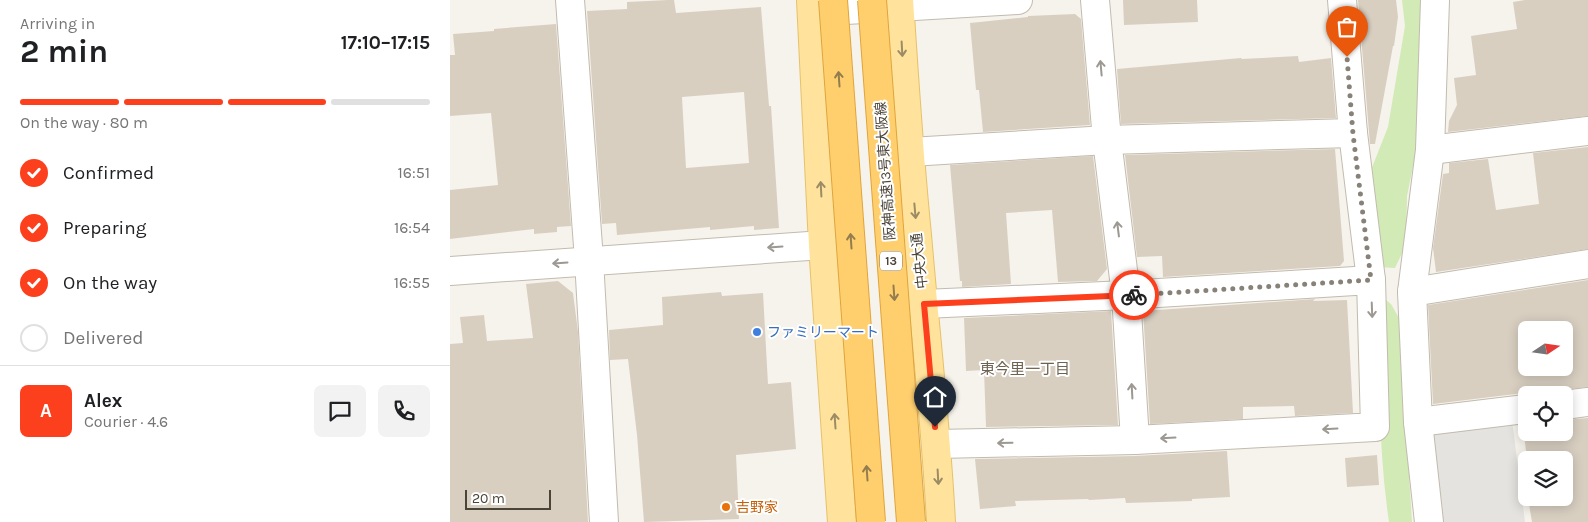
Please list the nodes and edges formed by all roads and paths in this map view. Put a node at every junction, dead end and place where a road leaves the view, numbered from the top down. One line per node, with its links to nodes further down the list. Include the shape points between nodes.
1 (570, 0): 15 (street)
2 (872, 0): 31 (highway, 阪神高速13号東大阪線 / 13, one-way to 31, bridge)
3 (1018, 0): 8 (street)
4 (1095, 0): 11 (street, one-way to 4)
5 (1342, 0): 10 (street)
6 (1435, 0): 12 (street)
7 (819, 4): 8 (street); 14 (main road, one-way to 7); 30 (highway, one-way to 7, bridge)
8 (899, 4): 13 (main road, 中央大通, one-way to 13)
9 (1588, 131): 12 (street)
10 (1353, 134): 11 (street); 18 (street)
11 (1107, 140): 13 (street); 20 (street, one-way to 11)
12 (1430, 150): 19 (street)
13 (910, 152): 21 (main road, 中央大通, one-way to 21)
14 (823, 245): 15 (street, one-way to 15); 29 (main road, one-way to 14)
15 (589, 260): 17 (street, one-way to 17); 28 (street)
16 (1588, 264): 19 (street)
17 (450, 271)
18 (1371, 280): 20 (street); 26 (street, one-way to 26, via 1375,427)
19 (1412, 292): 25 (street)
20 (1126, 295): 21 (street); 26 (street, one-way to 20)
21 (924, 304): 27 (main road, 中央大通)
22 (1588, 402): 23 (street)
23 (1573, 404)
24 (1518, 410): 25 (street)
25 (1418, 422): 33 (street)
26 (1135, 440): 27 (street, one-way to 27)
27 (937, 444): 32 (main road, 中央大通, one-way to 32)
28 (604, 522)
29 (842, 522)
30 (871, 522)
31 (910, 522)
32 (941, 522)
33 (1429, 522)

